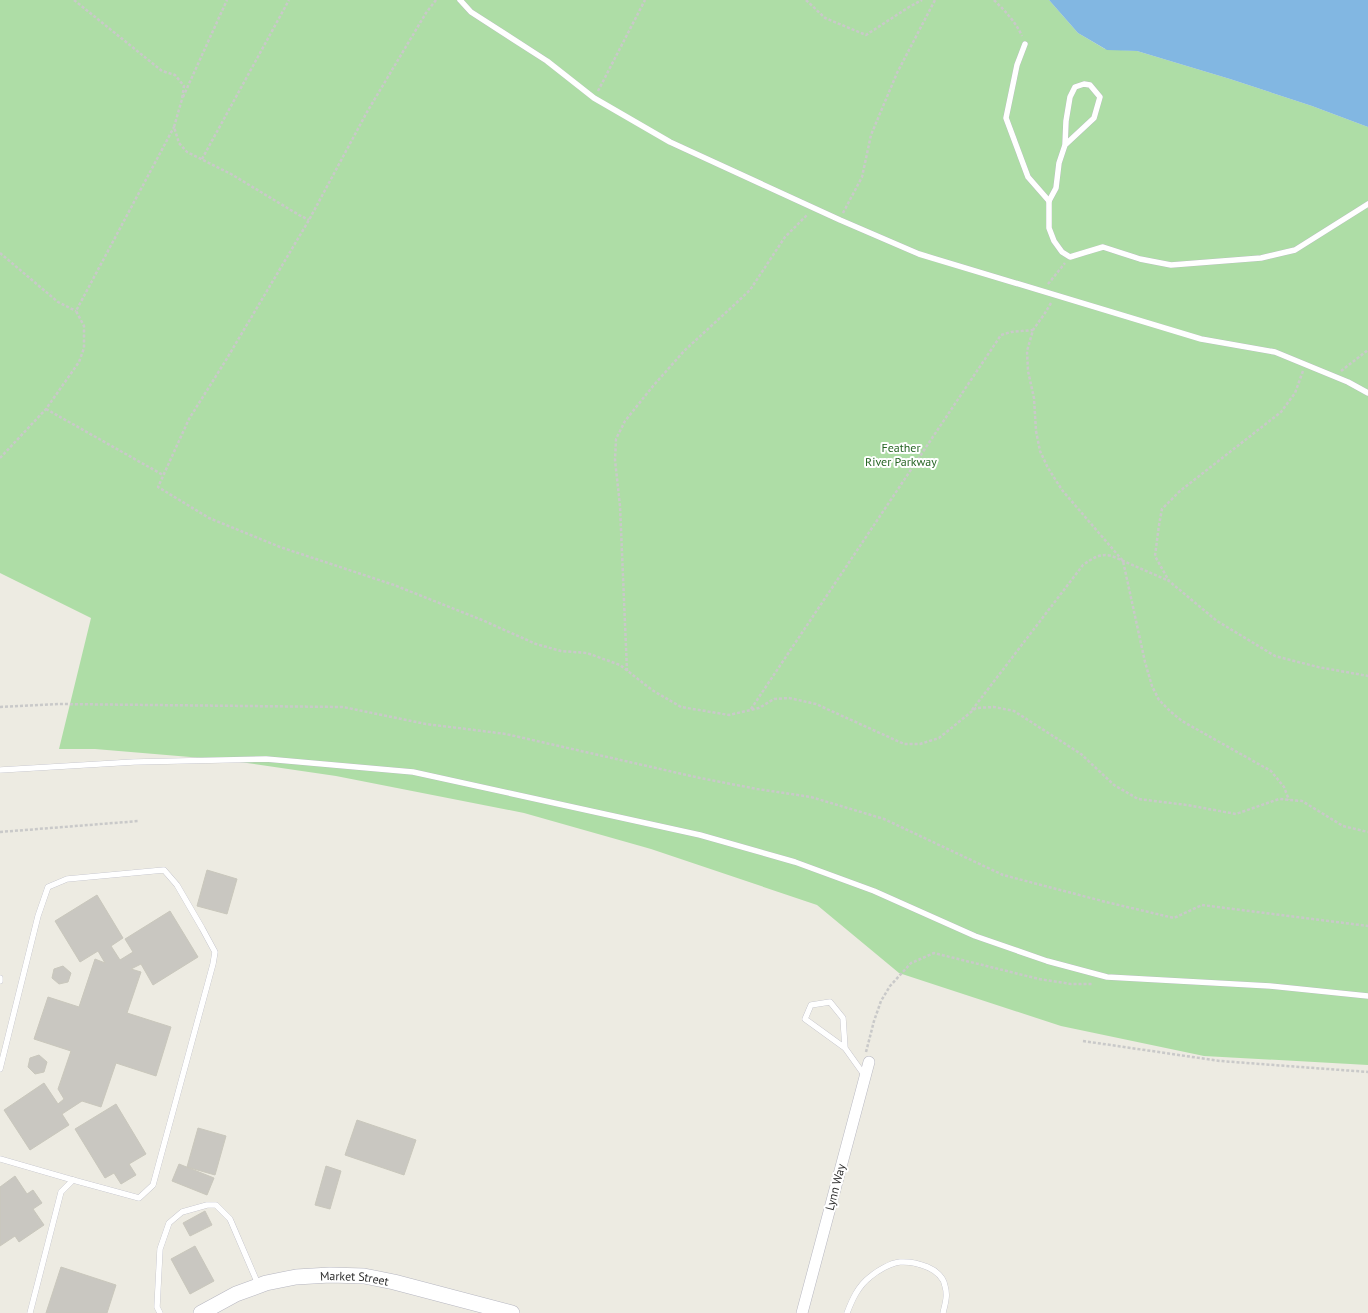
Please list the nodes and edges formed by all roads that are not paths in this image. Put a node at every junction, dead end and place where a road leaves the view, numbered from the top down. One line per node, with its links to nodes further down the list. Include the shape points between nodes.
1 (460, 0): 6 (lane, via 471,12 547,61 594,98 670,142 840,220 919,254 1201,339 1275,352)
2 (1025, 44): 4 (lane, via 1017,65 1006,118 1028,177)
3 (1066, 145): 3 (lane, via 1070,97 1075,87 1090,85 1100,97 1094,118); 4 (lane, via 1059,163 1056,188)
4 (1049, 201): 5 (lane, via 1049,228 1054,241 1062,252 1070,257 1103,247 1140,259 1171,265 1261,258 1295,250)
5 (1368, 204)
6 (1368, 392)
7 (0, 770): 10 (lane, via 134,762 266,759 413,772 700,835 795,862 874,891 975,936 1047,961 1107,977 1270,986)
8 (0, 978): 9 (lane)
9 (0, 981)
10 (1368, 996)
11 (845, 1048): 11 (lane, via 805,1020 811,1005 830,1002 843,1018); 14 (lane)
12 (869, 1062): 14 (street, Lynn Way)
13 (0, 1068): 16 (lane, via 38,916 48,887 67,879 164,870 177,885 215,952 153,1184 139,1198)
14 (865, 1076): 22 (street, Lynn Way)
15 (0, 1159): 16 (lane)
16 (73, 1180): 18 (lane, via 61,1192)
17 (259, 1285): 19 (lane, via 230,1219 216,1205 182,1212 169,1223 160,1249 157,1307); 20 (main road, Market Street); 21 (main road, Market Street, via 296,1277 364,1276)
18 (30, 1313)
19 (160, 1313)
20 (201, 1313)
21 (512, 1313)
22 (802, 1313)
23 (847, 1313): 24 (lane, via 861,1285 869,1277 898,1262 921,1264 942,1278 947,1297)
24 (943, 1313)

